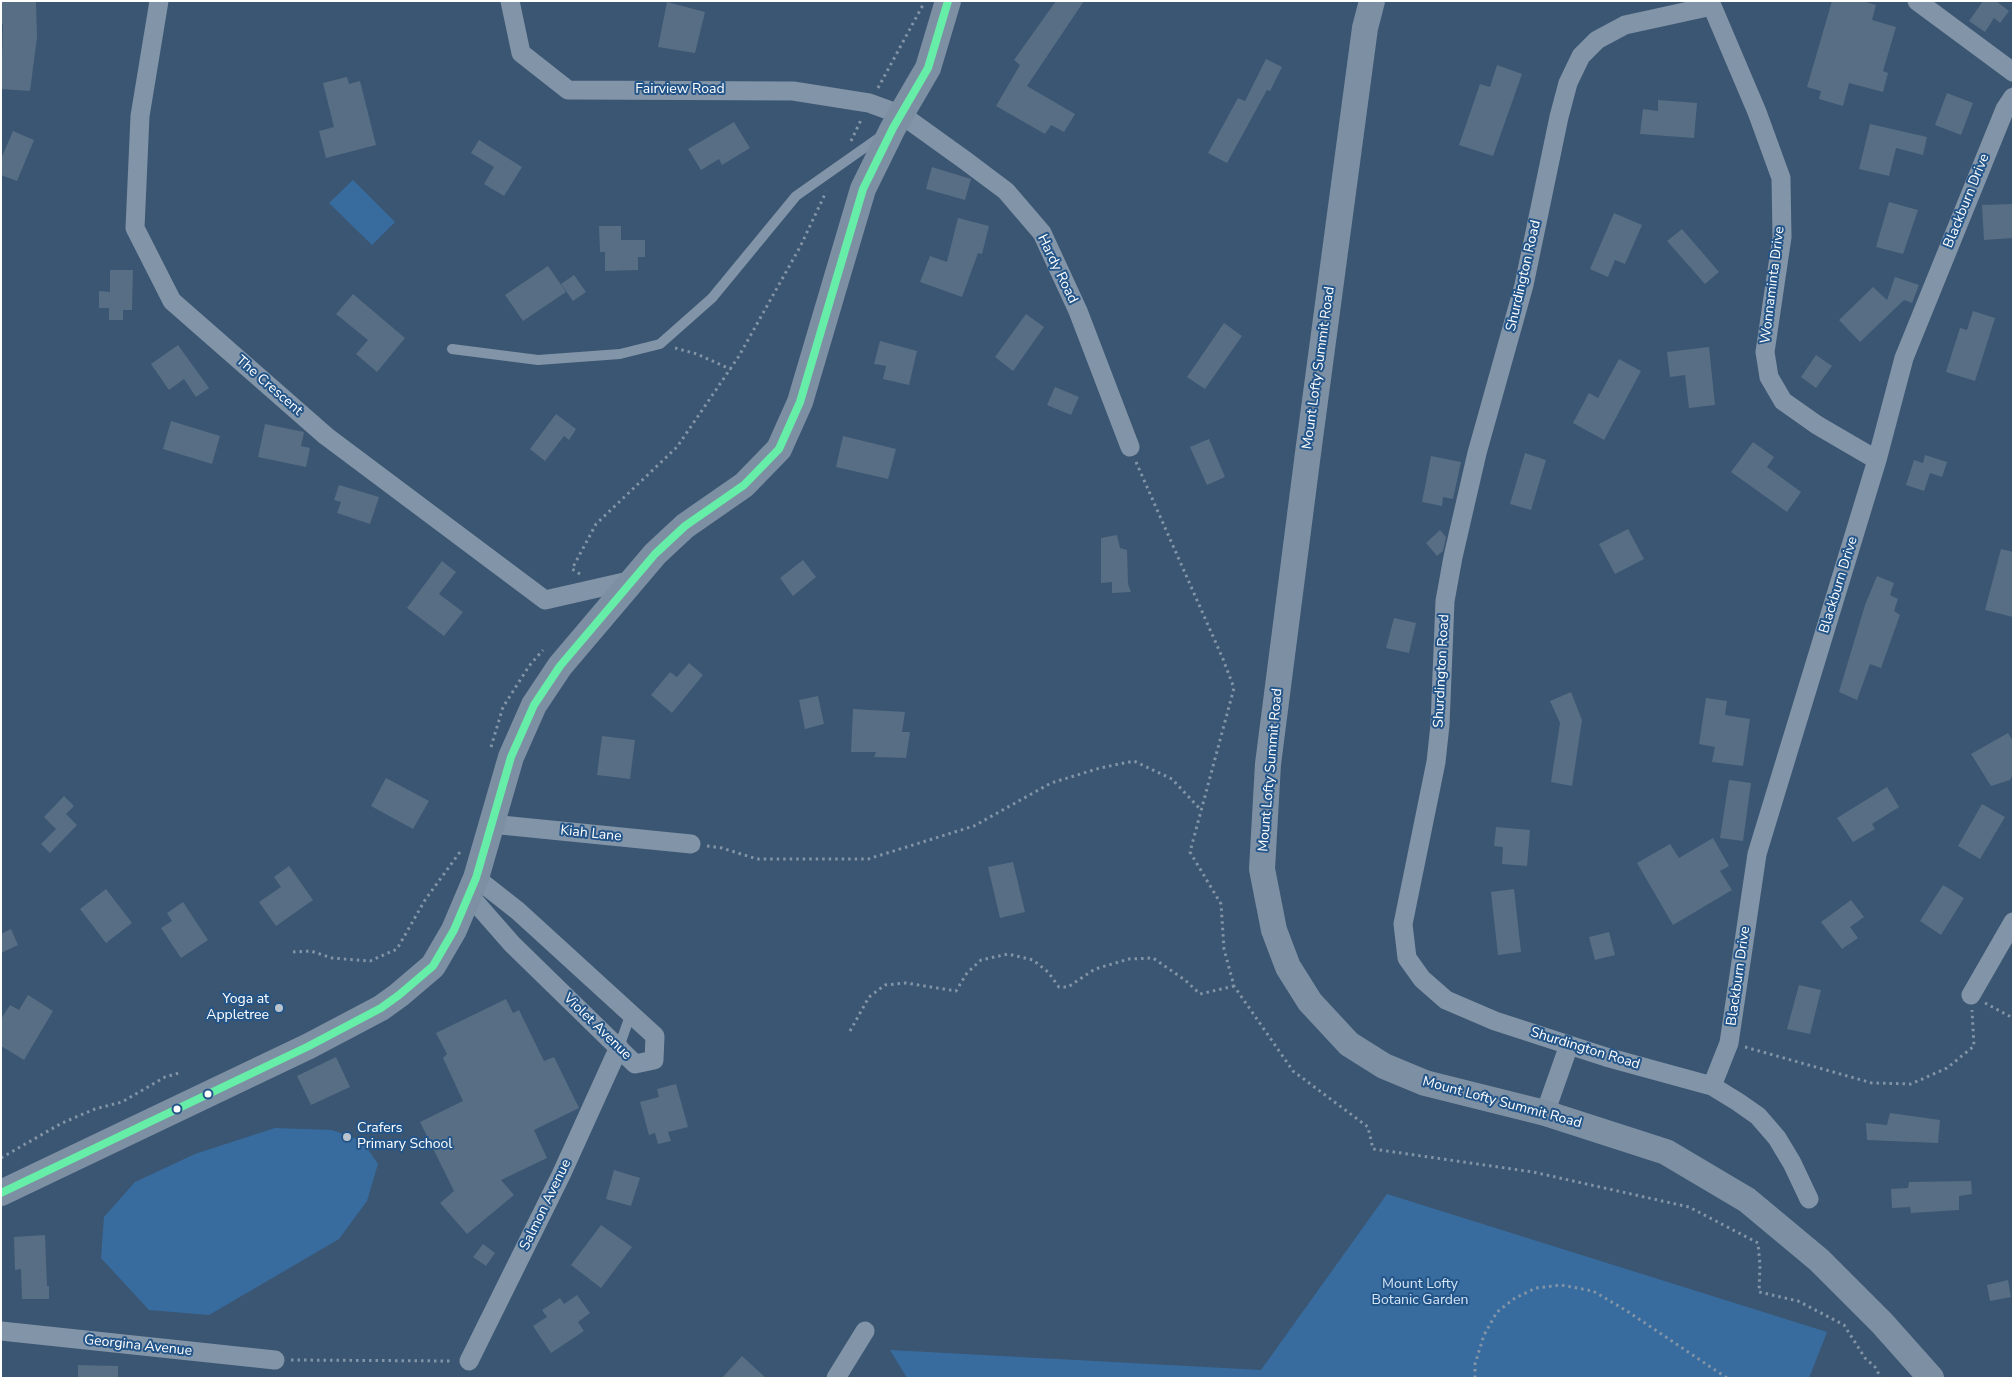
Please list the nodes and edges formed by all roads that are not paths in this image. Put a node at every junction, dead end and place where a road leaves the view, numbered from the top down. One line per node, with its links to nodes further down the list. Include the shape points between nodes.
1 (159, 1): 13 (street, The Crescent, via 140,116 135,228 172,301 326,436 546,600)
2 (510, 1): 9 (street, Fairview Road, via 521,52 568,90 793,91 869,103)
3 (948, 1): 9 (main road, via 928,68)
4 (1372, 1): 23 (main road, Mount Lofty Summit Road, via 1365,28 1274,716 1262,870 1274,930 1288,967 1310,1002 1350,1044 1384,1066 1425,1083)
5 (1917, 1): 7 (street)
6 (1713, 3): 12 (street, Wonnaminta Drive, via 1781,178 1782,237 1765,352 1769,377 1783,401); 20 (street, Shurdington Road, via 1626,25 1597,40 1581,56 1568,83 1524,285 1477,453 1445,601 1440,725 1436,762 1403,924 1407,958 1422,979 1446,1000 1495,1021)
7 (2013, 72)
8 (2013, 97): 12 (street, Blackburn Drive, via 2005,109 1904,358)
9 (897, 122): 10 (lane, via 796,196 712,298 660,344 620,354 538,360); 11 (street, Hardy Road, via 1006,191 1042,233 1078,311); 13 (main road, via 863,189 800,402 779,449 744,485 685,526)
10 (452, 349)
11 (1130, 447)
12 (1878, 460): 22 (street, Blackburn Drive, via 1757,854 1729,1042)
13 (633, 580): 14 (main road, via 560,666 534,705 510,757)
14 (491, 824): 15 (street, Kiah Lane); 16 (main road)
15 (691, 844)
16 (472, 887): 19 (street, Violet Avenue, via 518,911); 21 (street, Violet Avenue, via 512,944); 24 (main road, via 454,930 432,966 381,1008 309,1046)
17 (2013, 922): 18 (street)
18 (1971, 995)
19 (631, 1013): 21 (lane); 21 (street, Violet Avenue, via 655,1036 654,1060 635,1064)
20 (1569, 1045): 22 (street, Shurdington Road); 23 (street)
21 (619, 1048): 29 (street, Salmon Avenue, via 561,1175)
22 (1712, 1086): 25 (street, Shurdington Road, via 1758,1116 1777,1138)
23 (1545, 1113): 31 (main road, Mount Lofty Summit Road, via 1666,1152 1747,1200 1819,1260)
24 (1, 1193)
25 (1809, 1200)
26 (1, 1331): 28 (street, Georgina Avenue)
27 (866, 1331): 30 (street)
28 (275, 1360)
29 (469, 1361)
30 (836, 1378)
31 (1931, 1378)

